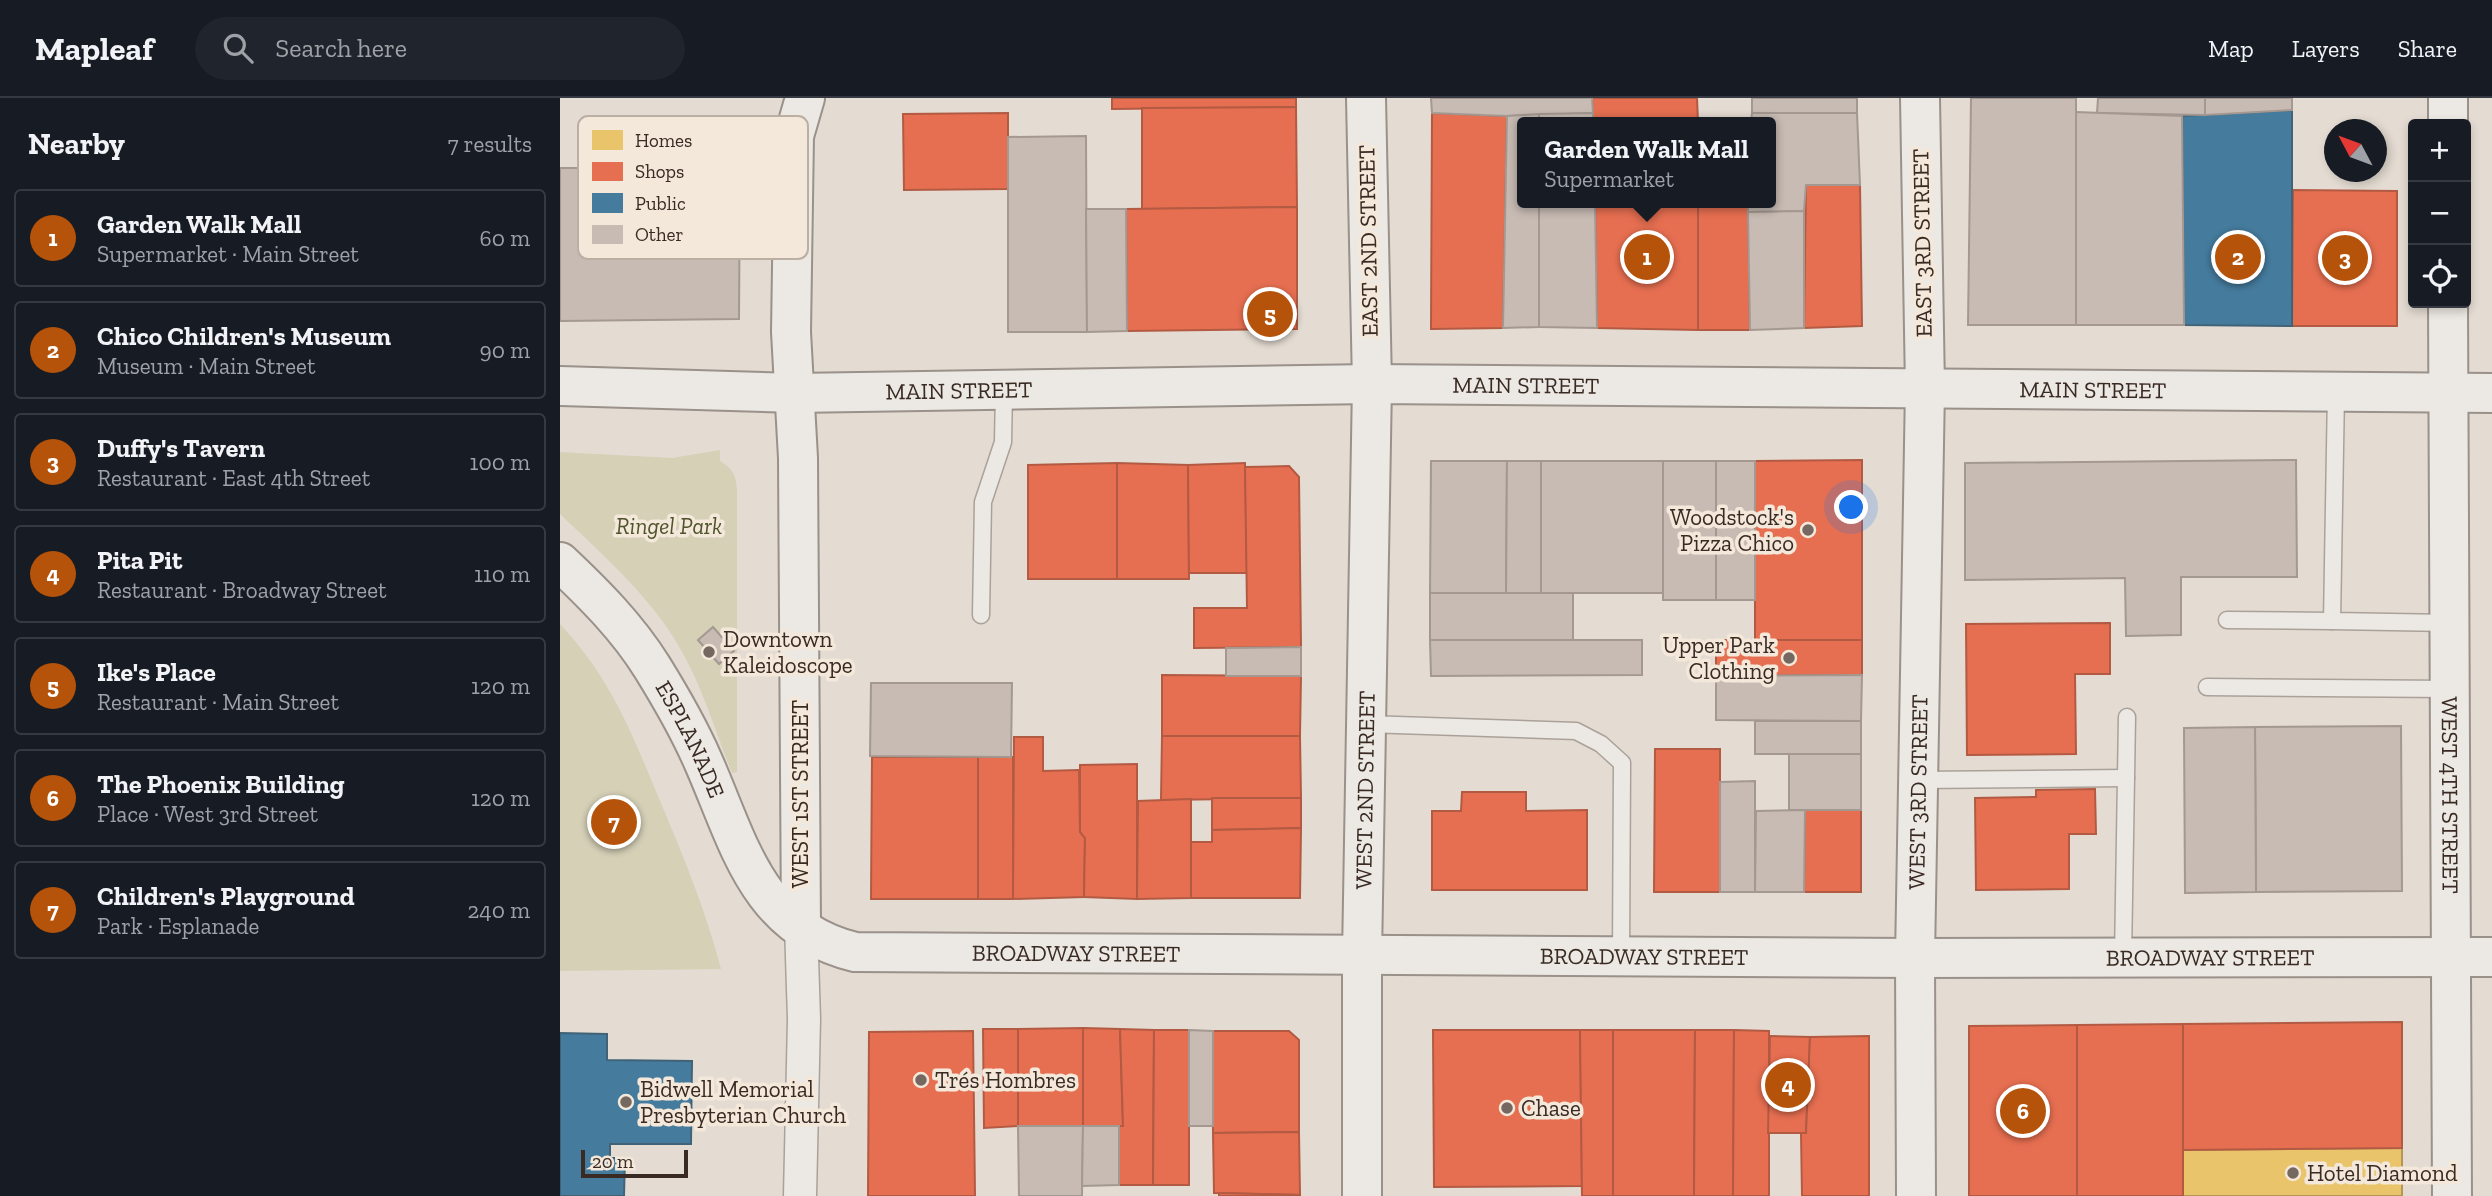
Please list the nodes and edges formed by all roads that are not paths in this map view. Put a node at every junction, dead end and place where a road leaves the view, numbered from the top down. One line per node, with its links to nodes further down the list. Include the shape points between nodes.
1 (805, 98): 5 (main road, WEST 1ST STREET)
2 (1366, 98): 9 (main road, EAST 2ND STREET)
3 (1920, 98): 11 (main road, EAST 3RD STREET)
4 (2448, 98): 6 (main road)
5 (800, 116)
6 (2448, 119)
7 (792, 259): 14 (main road, WEST 1ST STREET)
8 (2448, 308): 15 (main road, WEST 4TH STREET)
9 (1371, 384): 11 (main road, MAIN STREET); 12 (main road, MAIN STREET); 25 (main road, WEST 2ND STREET)
10 (560, 386): 14 (main road, MAIN STREET)
11 (1925, 388): 13 (main road, MAIN STREET); 27 (main road, WEST 3RD STREET)
12 (1004, 390): 14 (main road, MAIN STREET); 18 (lane, via 1003,442 983,502)
13 (2336, 392): 15 (main road, MAIN STREET); 20 (lane)
14 (795, 393): 28 (main road, WEST 1ST STREET)
15 (2449, 393): 16 (main road, MAIN STREET); 21 (main road, WEST 4TH STREET)
16 (2492, 393)
17 (560, 562): 28 (main road, ESPLANADE, via 600,600 652,666 702,759 751,876 783,913)
18 (981, 615)
19 (2227, 620): 20 (lane)
20 (2332, 621): 21 (lane)
21 (2450, 623): 23 (main road, WEST 4TH STREET)
22 (2207, 687): 23 (lane)
23 (2450, 689): 31 (main road, WEST 4TH STREET)
24 (2127, 717): 26 (lane)
25 (1366, 724): 29 (main road, WEST 2ND STREET); 30 (lane, via 1576,731 1612,752 1622,763)
26 (2126, 778): 27 (lane); 34 (lane)
27 (1918, 780): 33 (main road, WEST 3RD STREET)
28 (801, 926): 29 (main road, BROADWAY STREET, via 827,945 855,952); 35 (street, WEST 1ST STREET)
29 (1362, 956): 30 (main road, BROADWAY STREET); 36 (main road, WEST 2ND STREET)
30 (1621, 957): 33 (main road, BROADWAY STREET)
31 (2452, 957): 32 (main road, BROADWAY STREET); 34 (main road, BROADWAY STREET); 38 (main road, WEST 4TH STREET)
32 (2492, 957)
33 (1915, 958): 34 (main road, BROADWAY STREET); 37 (main road, WEST 3RD STREET)
34 (2123, 958)
35 (800, 1196)
36 (1362, 1196)
37 (1916, 1196)
38 (2452, 1196)

